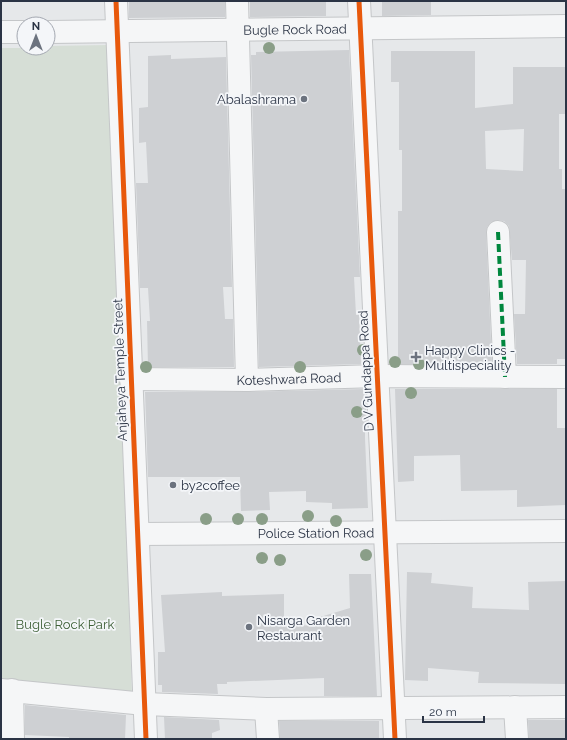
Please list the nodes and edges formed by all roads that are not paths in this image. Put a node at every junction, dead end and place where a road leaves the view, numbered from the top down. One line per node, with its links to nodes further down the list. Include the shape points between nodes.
1 (116, 1): 7 (street, Anjaheya Temple Street)
2 (237, 1): 6 (street)
3 (359, 1): 5 (street, D V Gundappa Road)
4 (566, 26): 5 (street, Bugle Rock Road)
5 (360, 29): 6 (street, Bugle Rock Road); 12 (street, D V Gundappa Road)
6 (238, 30): 7 (street, Bugle Rock Road); 16 (street)
7 (117, 31): 10 (street, Bugle Rock Road); 15 (street, Anjaheya Temple Street)
8 (1, 32): 9 (street)
9 (16, 32)
10 (56, 32)
11 (498, 232): 13 (street)
12 (377, 376): 13 (street, Koteshwara Road); 16 (street, Koteshwara Road); 18 (street, D V Gundappa Road)
13 (505, 377): 14 (street, Koteshwara Road)
14 (566, 377)
15 (131, 379): 16 (street, Koteshwara Road); 19 (street, Anjaheya Temple Street)
16 (247, 380)
17 (566, 531): 18 (street, Police Station Road)
18 (385, 533): 19 (street, Police Station Road); 24 (street, D V Gundappa Road)
19 (138, 534): 21 (street, Anjaheya Temple Street)
20 (6, 690): 21 (street); 26 (street)
21 (145, 704): 25 (street); 27 (street, Anjaheya Temple Street)
22 (515, 707): 23 (street); 24 (street); 30 (street)
23 (566, 707)
24 (394, 708): 25 (street); 29 (street, D V Gundappa Road)
25 (266, 709): 28 (street)
26 (13, 739)
27 (146, 739)
28 (268, 739)
29 (395, 739)
30 (517, 739)

